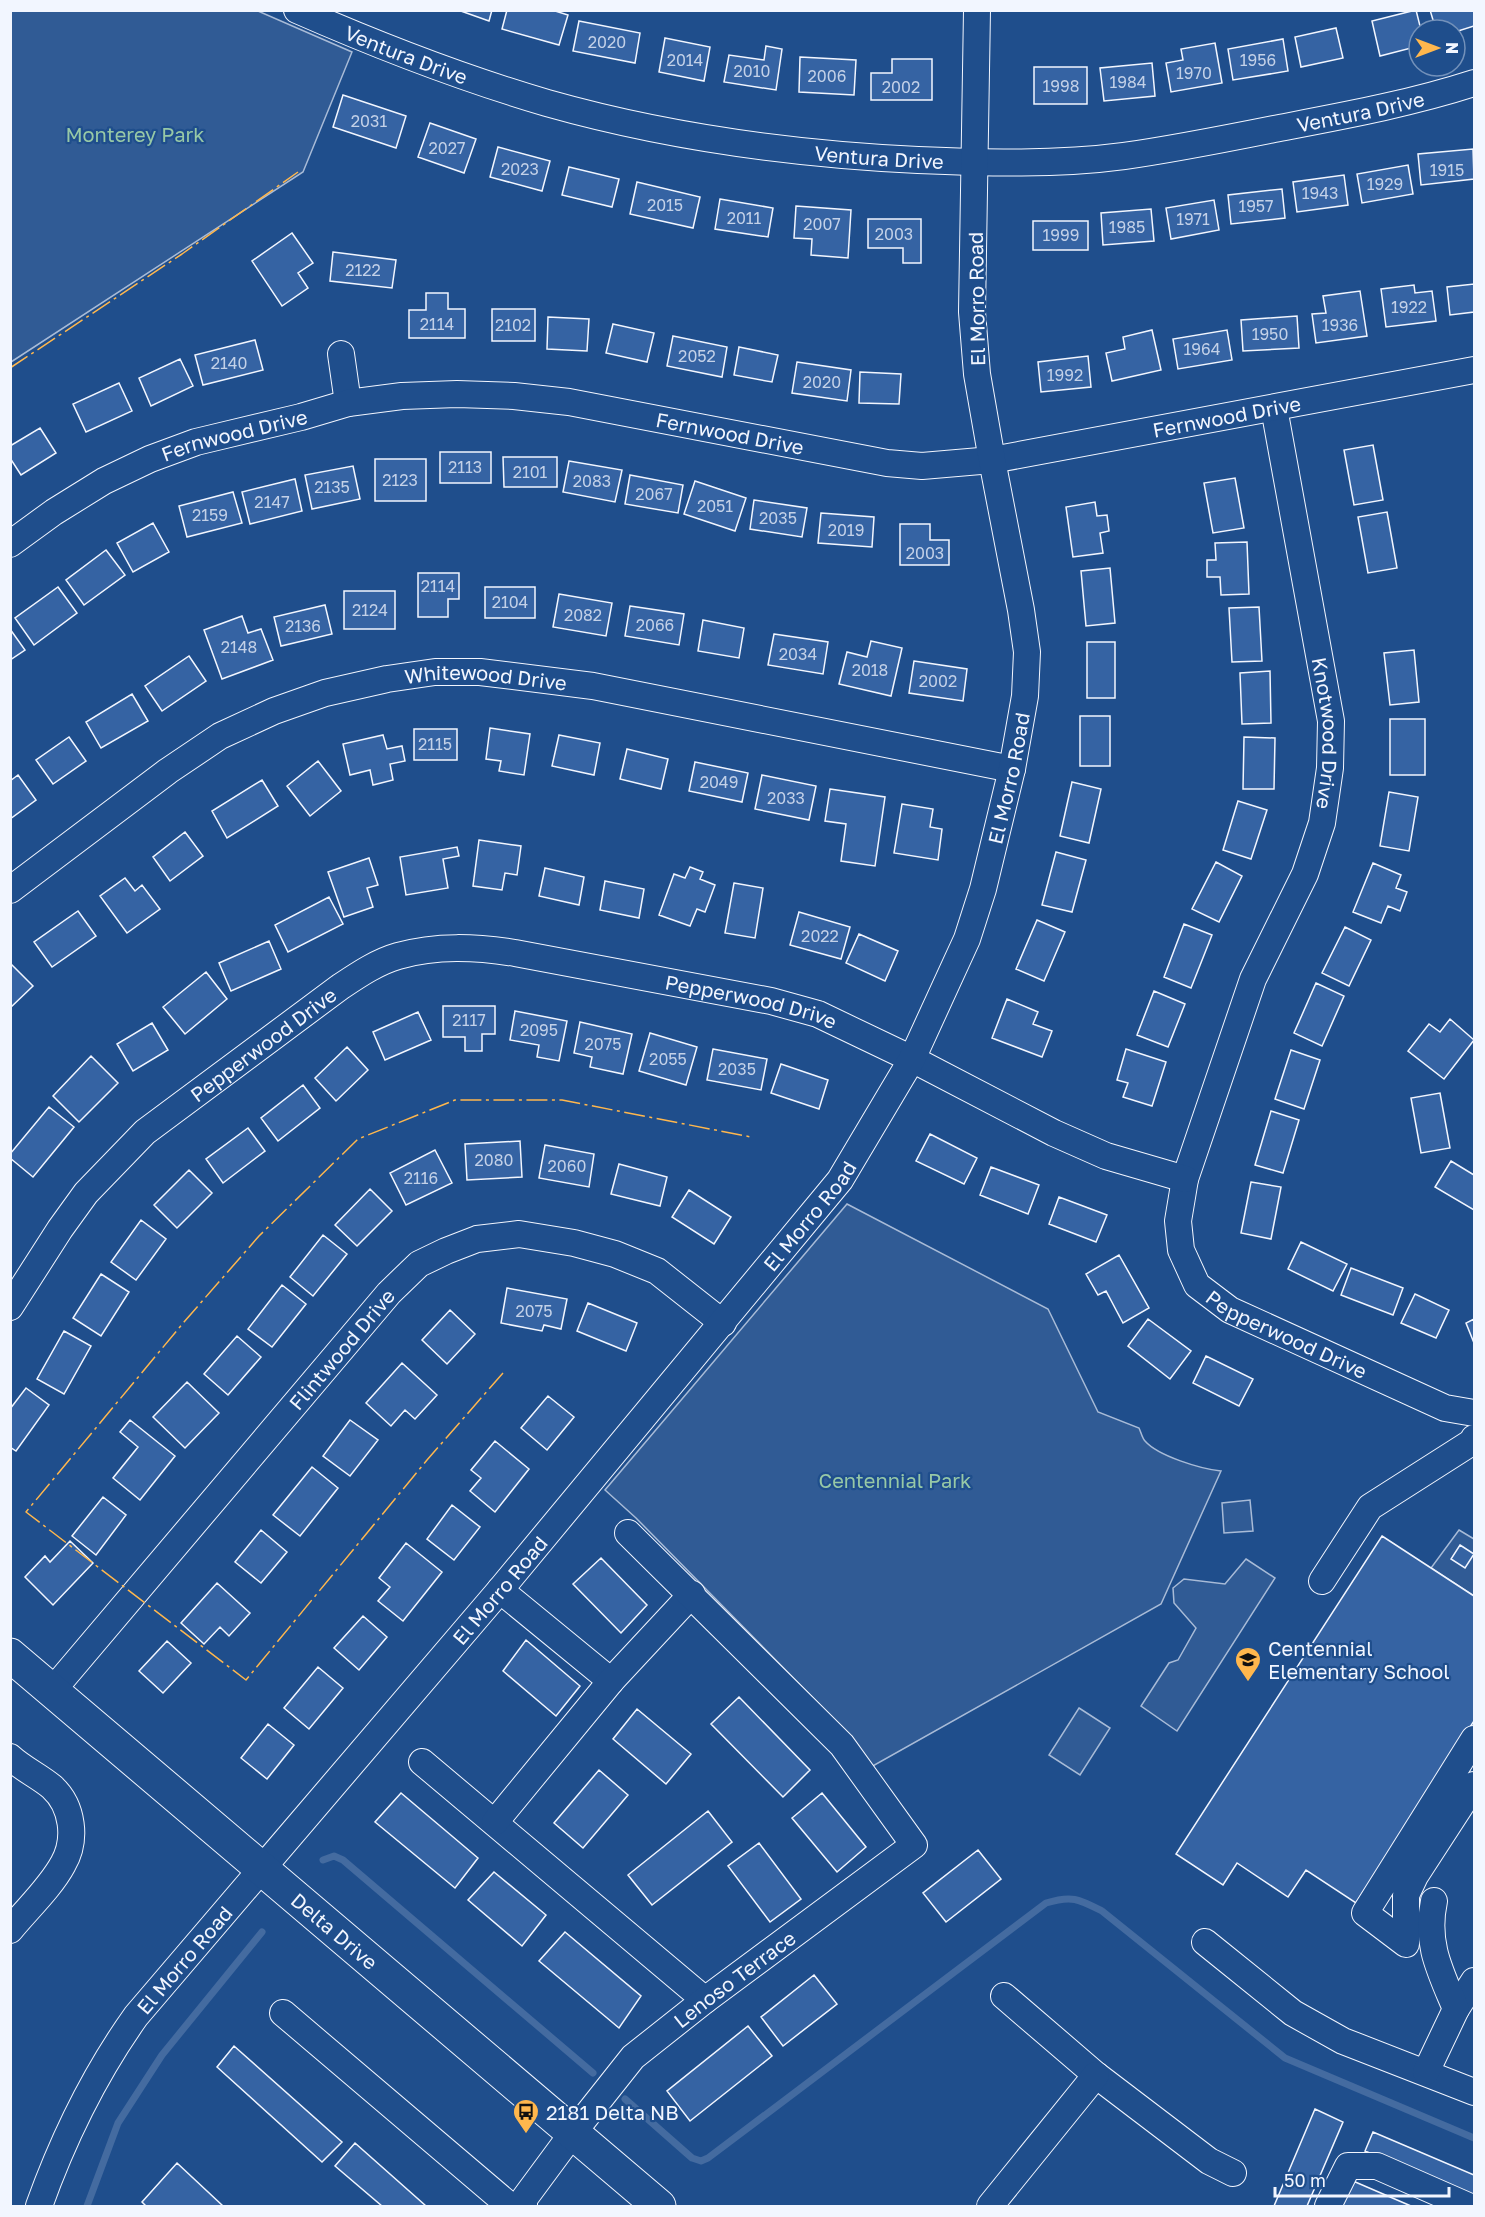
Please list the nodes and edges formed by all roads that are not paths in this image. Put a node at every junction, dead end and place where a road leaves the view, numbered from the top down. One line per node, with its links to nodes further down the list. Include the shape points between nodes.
1 (297, 10): 4 (street, Ventura Drive, via 367,41 466,77 640,126 824,153)
2 (977, 10): 4 (street, El Morro Road)
3 (1474, 83): 4 (street, Ventura Drive, via 1358,113 1123,156)
4 (976, 162): 9 (street, El Morro Road, via 972,312)
5 (341, 354): 7 (street)
6 (1474, 370): 8 (street, Fernwood Drive)
7 (348, 404): 9 (street, Fernwood Drive, via 402,396 513,396 568,402 887,463 922,466); 10 (street, Fernwood Drive, via 196,442 150,459 104,481)
8 (1274, 408): 9 (street, Fernwood Drive); 14 (street, Knotwood Drive, via 1331,721 1330,768 1322,823 1305,874 1252,979)
9 (992, 460): 11 (street, El Morro Road, via 1027,652 1025,696)
10 (10, 544)
11 (1012, 769): 12 (street, Whitewood Drive, via 593,686 480,672 435,672 325,693 220,736); 13 (street, El Morro Road, via 968,939)
12 (10, 891)
13 (912, 1059): 14 (street, Pepperwood Drive, via 1106,1156); 15 (street, Pepperwood Drive, via 818,1014 771,1001 476,947 398,956 369,968 340,987 145,1132 86,1193); 16 (street, El Morro Road, via 840,1180)
14 (1185, 1179): 17 (street, Pepperwood Drive, via 1178,1221 1181,1250 1197,1285 1230,1310 1444,1408)
15 (10, 1307)
16 (723, 1323): 21 (street, El Morro Road); 25 (street, Flintwood Drive, via 657,1271 574,1243 519,1234 477,1239 419,1264 389,1293)
17 (1474, 1413)
18 (1474, 1438): 20 (street, via 1370,1507)
19 (628, 1533): 22 (street)
20 (1322, 1581)
21 (500, 1590): 24 (street); 31 (street, El Morro Road)
22 (692, 1594): 24 (street); 37 (street, Lenoso Terrace, via 842,1745 914,1845)
23 (10, 1655): 25 (main road, Delta Drive)
24 (611, 1681): 30 (street)
25 (52, 1691): 31 (main road, Delta Drive)
26 (1474, 1739): 29 (street, via 1365,1913 1406,1944 1406,1895)
27 (10, 1757): 33 (street, via 53,1788 71,1819 72,1840 63,1864)
28 (422, 1762): 30 (street)
29 (1474, 1785)
30 (495, 1822): 37 (street)
31 (263, 1869): 43 (main road, Delta Drive); 45 (street, El Morro Road, via 136,2016 108,2056 57,2156)
32 (1434, 1901): 38 (street, via 1430,1921 1433,1955)
33 (10, 1930)
34 (1205, 1942): 40 (street, via 1293,2013 1343,2041)
35 (1474, 1981): 38 (street)
36 (1004, 1996): 41 (street)
37 (705, 2000): 43 (street, Lenoso Terrace, via 633,2057)
38 (1456, 2009): 40 (street)
39 (283, 2013): 46 (street)
40 (1426, 2072): 42 (street)
41 (1096, 2075): 44 (street, via 1209,2161); 49 (street)
42 (1474, 2092)
43 (572, 2133): 47 (street, Lenoso Terrace, via 524,2199); 48 (main road, Delta Drive)
44 (1233, 2173)
45 (39, 2206)
46 (510, 2206)
47 (524, 2206)
48 (658, 2206)
49 (990, 2206)
50 (1328, 2206): 51 (street, via 1348,2166 1377,2166)
51 (1468, 2206)

